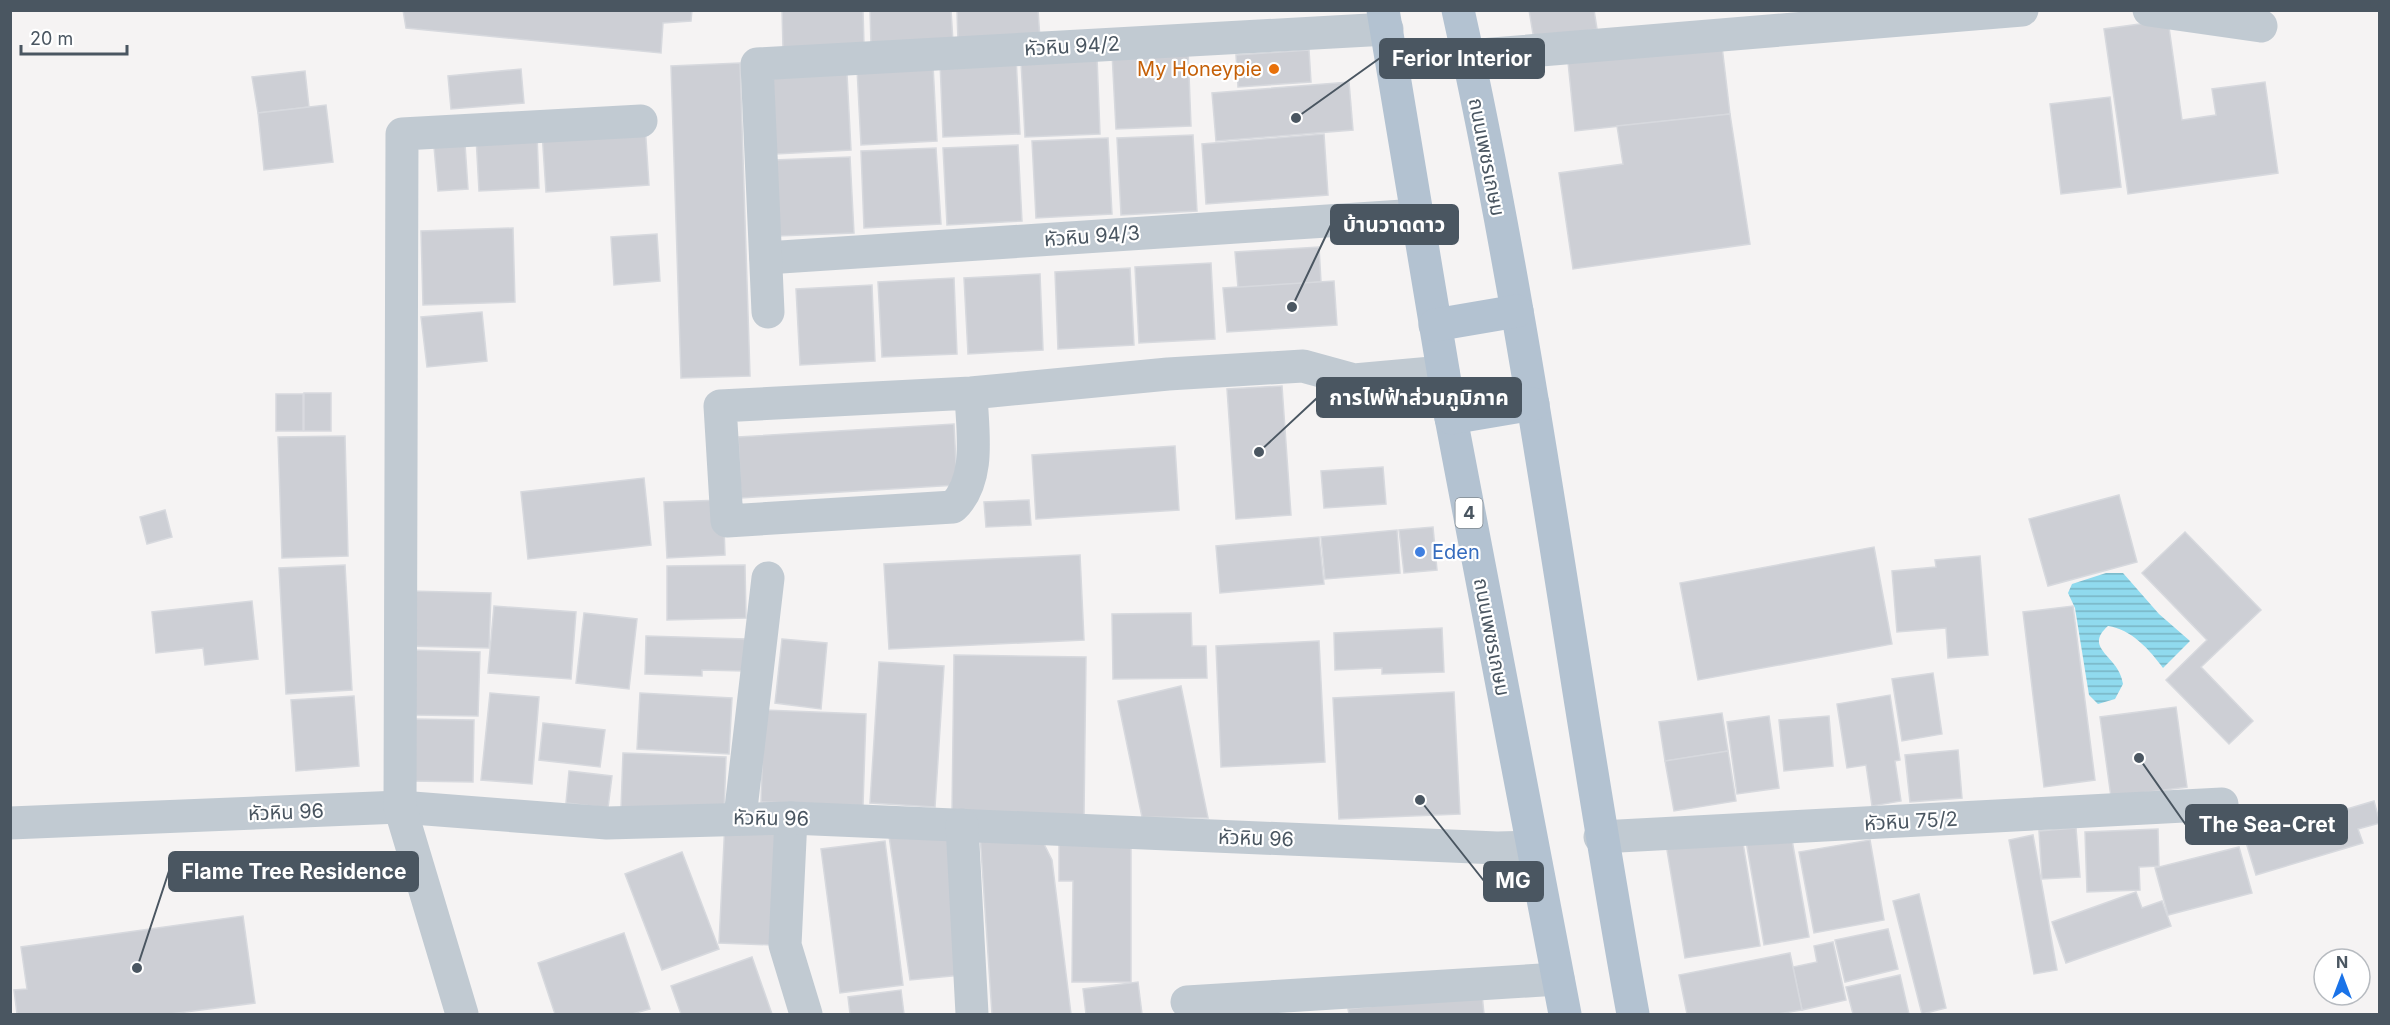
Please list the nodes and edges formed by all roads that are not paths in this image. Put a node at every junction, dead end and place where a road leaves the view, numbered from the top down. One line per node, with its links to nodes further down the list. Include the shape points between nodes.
1 (1458, 10): 6 (main road, ถนนเพชรเกษม)
2 (2022, 10): 6 (street)
3 (2149, 10): 5 (street)
4 (1385, 20): 8 (main road, ถนนเพชรเกษม / 4); 9 (street, หัวหิน 94/2, via 757,64)
5 (2261, 26)
6 (1468, 56): 10 (main road, ถนนเพชรเกษม)
7 (641, 121): 19 (street, via 402,134)
8 (1418, 215): 9 (street, หัวหิน 94/3); 12 (main road, ถนนเพชรเกษม / 4)
9 (766, 258): 11 (street)
10 (1517, 311): 12 (main road); 15 (main road, ถนนเพชรเกษม)
11 (768, 312)
12 (1435, 325): 13 (main road, ถนนเพชรเกษม / 4)
13 (1443, 372): 14 (street, via 1353,380 1303,366); 16 (main road, ถนนเพชรเกษม / 4)
14 (971, 393): 14 (street, via 972,470 962,498 953,507 727,521 720,406)
15 (1533, 404): 16 (main road); 24 (main road, ถนนเพชรเกษม)
16 (1451, 418): 25 (main road, ถนนเพชรเกษม / 4)
17 (768, 578): 20 (street)
18 (2222, 804): 24 (street, หัวหิน 75/2)
19 (400, 807): 20 (street, หัวหิน 96, via 607,823); 22 (street, หัวหิน 96); 28 (street)
20 (740, 817): 21 (street, หัวหิน 96)
21 (791, 818): 23 (street, หัวหิน 96); 29 (street, via 785,945)
22 (10, 823)
23 (962, 825): 25 (street, หัวหิน 96, via 1497,848); 30 (street)
24 (1600, 837): 32 (main road, ถนนเพชรเกษม)
25 (1532, 846): 26 (main road, ถนนเพชรเกษม / 4)
26 (1558, 979): 27 (street); 31 (main road, ถนนเพชรเกษม / 4)
27 (1187, 1002)
28 (462, 1014)
29 (806, 1014)
30 (972, 1014)
31 (1565, 1014)
32 (1633, 1014)

